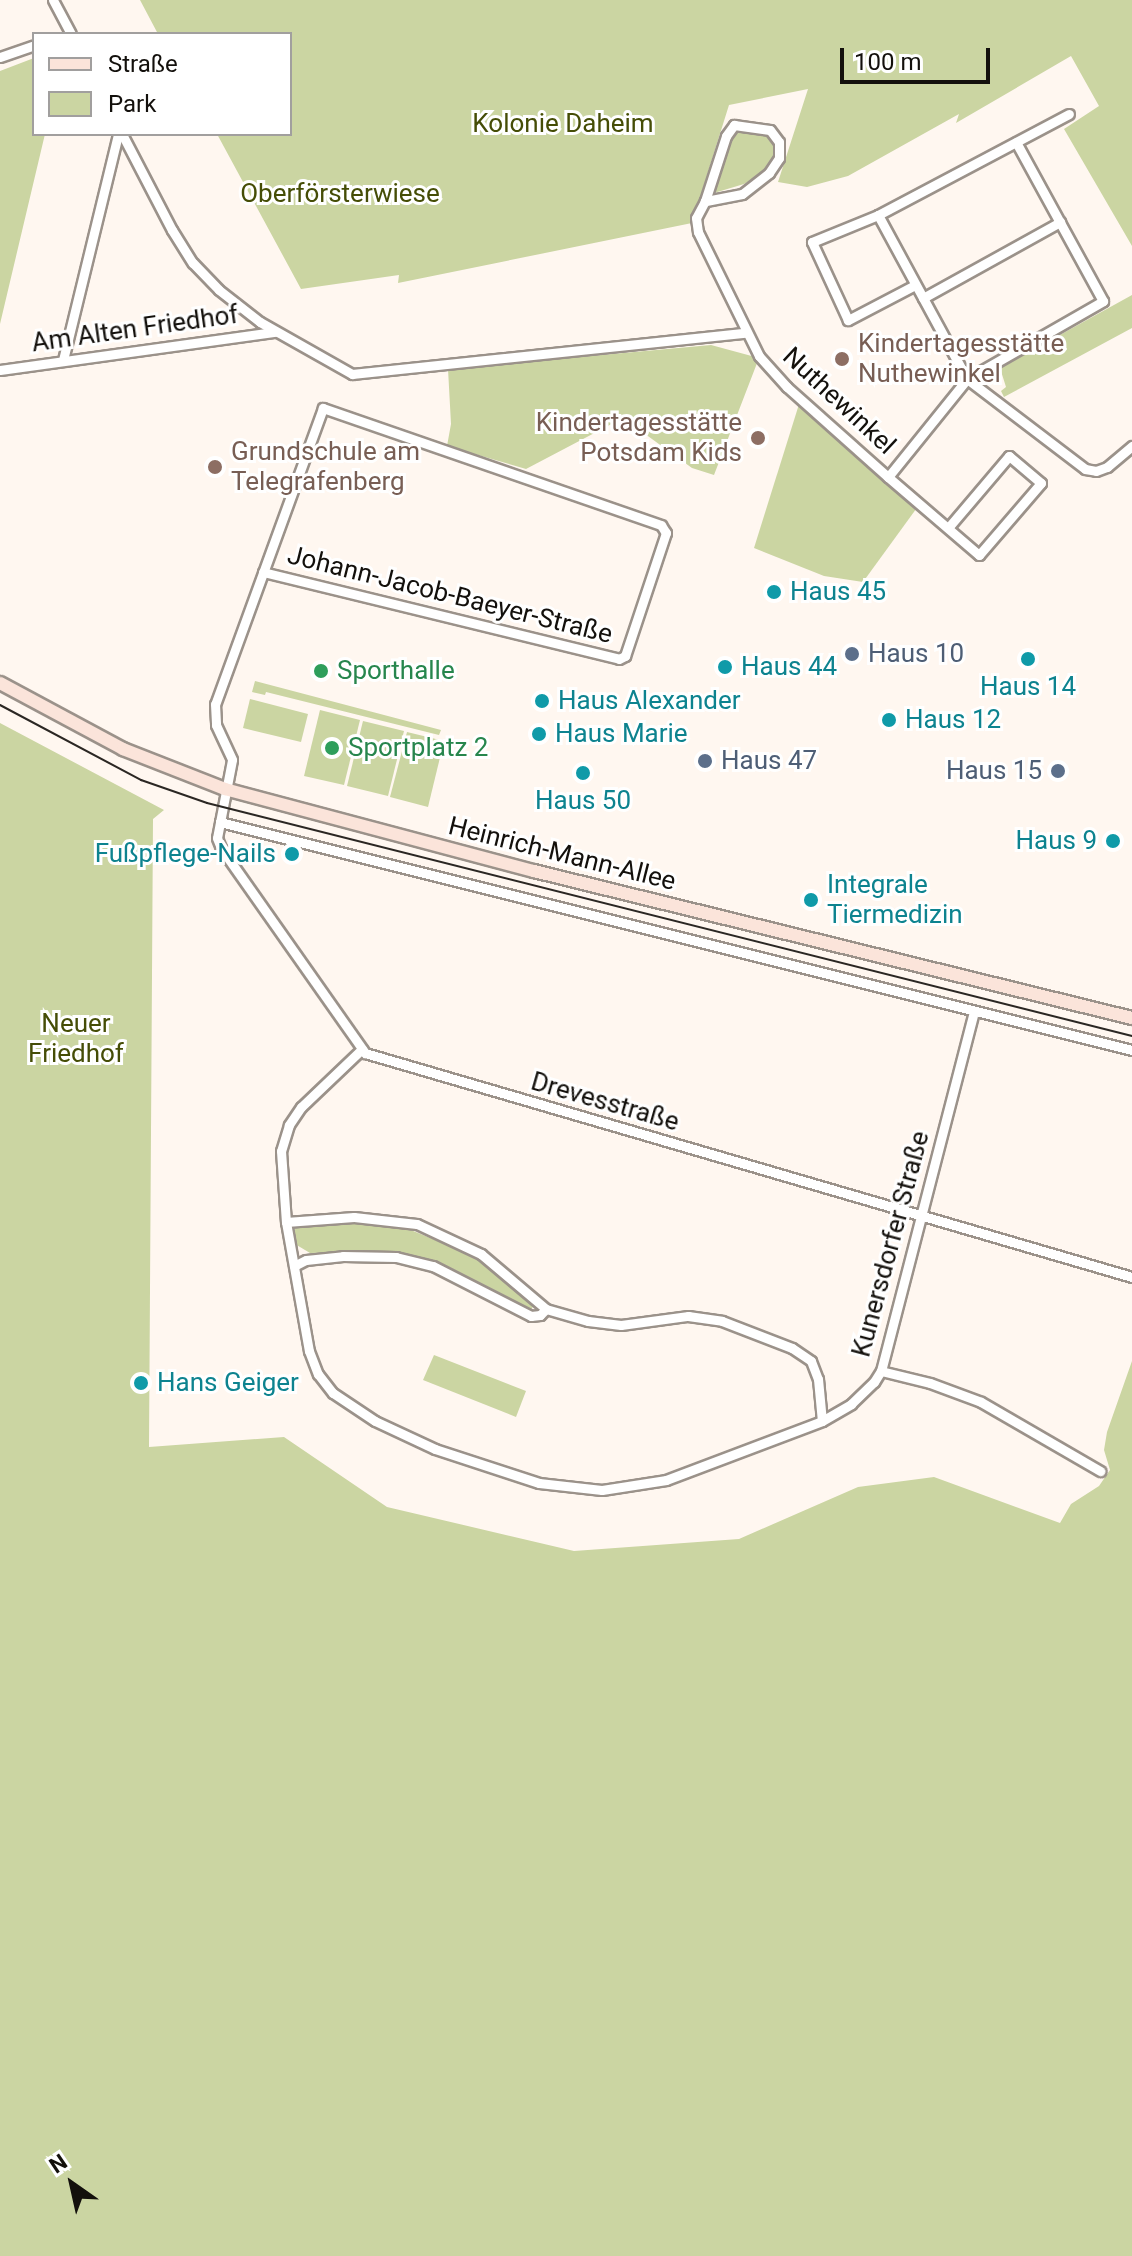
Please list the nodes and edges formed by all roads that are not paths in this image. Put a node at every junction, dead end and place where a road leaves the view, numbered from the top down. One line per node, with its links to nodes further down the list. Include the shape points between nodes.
1 (53, 0): 2 (street)
2 (67, 32)
3 (32, 46): 4 (street)
4 (0, 57)
5 (1069, 114): 8 (street)
6 (119, 136): 16 (street)
7 (121, 136): 14 (street, via 193,263)
8 (1016, 142): 10 (street); 11 (street)
9 (705, 201): 9 (street, Nuthewinkel, via 742,194 769,173 779,158 779,142 770,130 734,125); 15 (street, Nuthewinkel, via 696,218 698,232)
10 (878, 215): 12 (street); 12 (street, via 812,242 848,320)
11 (1060, 222): 13 (street); 18 (street, via 1103,301)
12 (915, 285): 13 (street)
13 (923, 298): 18 (street)
14 (275, 332): 15 (street, via 352,374); 16 (street, Am Alten Friedhof)
15 (745, 333): 20 (street, Nuthewinkel, via 787,387)
16 (63, 360): 17 (street, Am Alten Friedhof)
17 (0, 370)
18 (967, 379): 19 (street, via 1085,469 1107,467); 20 (street)
19 (1132, 446)
20 (888, 477): 21 (street, Nuthewinkel)
21 (948, 528): 21 (street, Nuthewinkel, via 1009,456 1041,483 979,555)
22 (263, 572): 22 (street, Johann-Jacob-Baeyer-Straße, via 323,408 661,525 666,533 625,656 613,660); 24 (street, via 215,704 216,725 232,760)
23 (0, 683): 24 (main road, Heinrich-Mann-Allee, via 123,749)
24 (225, 789): 25 (street); 27 (main road, Heinrich-Mann-Allee, via 545,874)
25 (220, 822): 26 (street, Heinrich-Mann-Allee); 28 (street, via 221,848)
26 (974, 1011): 29 (street, Heinrich-Mann-Allee); 30 (street, Kunersdorfer Straße)
27 (1132, 1018)
28 (362, 1049): 30 (street, Drevesstraße, via 370,1056); 31 (street, Kunersdorfer Straße, via 289,1125 281,1160)
29 (1132, 1050)
30 (921, 1218): 33 (street, Drevesstraße); 35 (street, Kunersdorfer Straße)
31 (286, 1222): 32 (street, Kunersdorfer Straße); 34 (street, via 354,1217 417,1224 481,1254)
32 (294, 1266): 34 (street, via 343,1256 396,1257 433,1266 531,1316); 36 (street, Kunersdorfer Straße, via 309,1351 333,1393 375,1421 435,1449 539,1483 602,1490 655,1483)
33 (1132, 1277)
34 (546, 1309): 36 (street, via 604,1324 701,1317 792,1348 811,1361 817,1373)
35 (881, 1371): 36 (street, Kunersdorfer Straße, via 851,1404); 37 (street, via 981,1402)
36 (822, 1421)
37 (1100, 1471)

